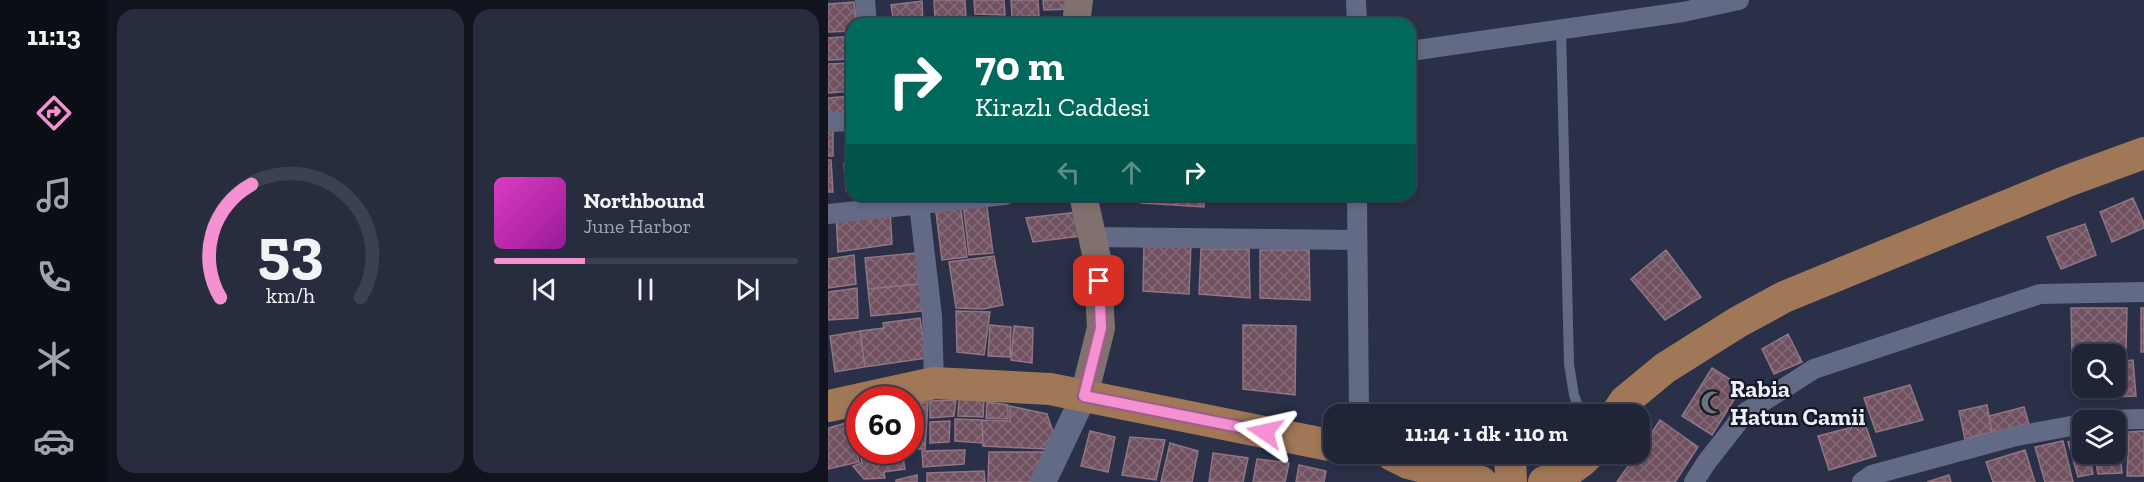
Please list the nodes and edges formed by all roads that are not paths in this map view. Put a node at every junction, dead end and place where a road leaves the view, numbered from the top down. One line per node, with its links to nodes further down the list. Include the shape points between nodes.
1 (865, 0): 5 (street)
2 (1079, 0): 6 (main road)
3 (1356, 0): 7 (street)
4 (1739, 0): 8 (street)
5 (866, 18)
6 (1077, 18)
7 (1357, 18)
8 (1561, 29): 9 (street); 24 (lane, via 1569,364)
9 (1416, 50)
10 (846, 121): 11 (street)
11 (828, 122)
12 (2144, 153): 25 (main road, via 1784,297 1700,345)
13 (948, 201): 16 (street)
14 (1084, 201): 18 (main road)
15 (1357, 201): 19 (street)
16 (920, 204): 17 (street); 21 (street, via 932,316)
17 (828, 214)
18 (1092, 237): 19 (street); 22 (main road, via 1101,328)
19 (1357, 240): 23 (street)
20 (2144, 292): 38 (street, via 2040,294 1814,369 1745,413)
21 (934, 383): 22 (main road, via 1019,386); 26 (main road)
22 (1084, 396): 30 (main road); 36 (street)
23 (1359, 404)
24 (1577, 404)
25 (1620, 404)
26 (828, 406)
27 (2126, 419): 28 (street)
28 (2144, 419)
29 (2072, 426): 39 (street, via 2012,437 1872,475)
30 (1323, 444)
31 (1408, 464): 35 (main road)
32 (1510, 464): 37 (main road)
33 (1577, 464): 34 (main road)
34 (1552, 474)
35 (1472, 481)
36 (1043, 482)
37 (1511, 482)
38 (1694, 482)
39 (1862, 482)

